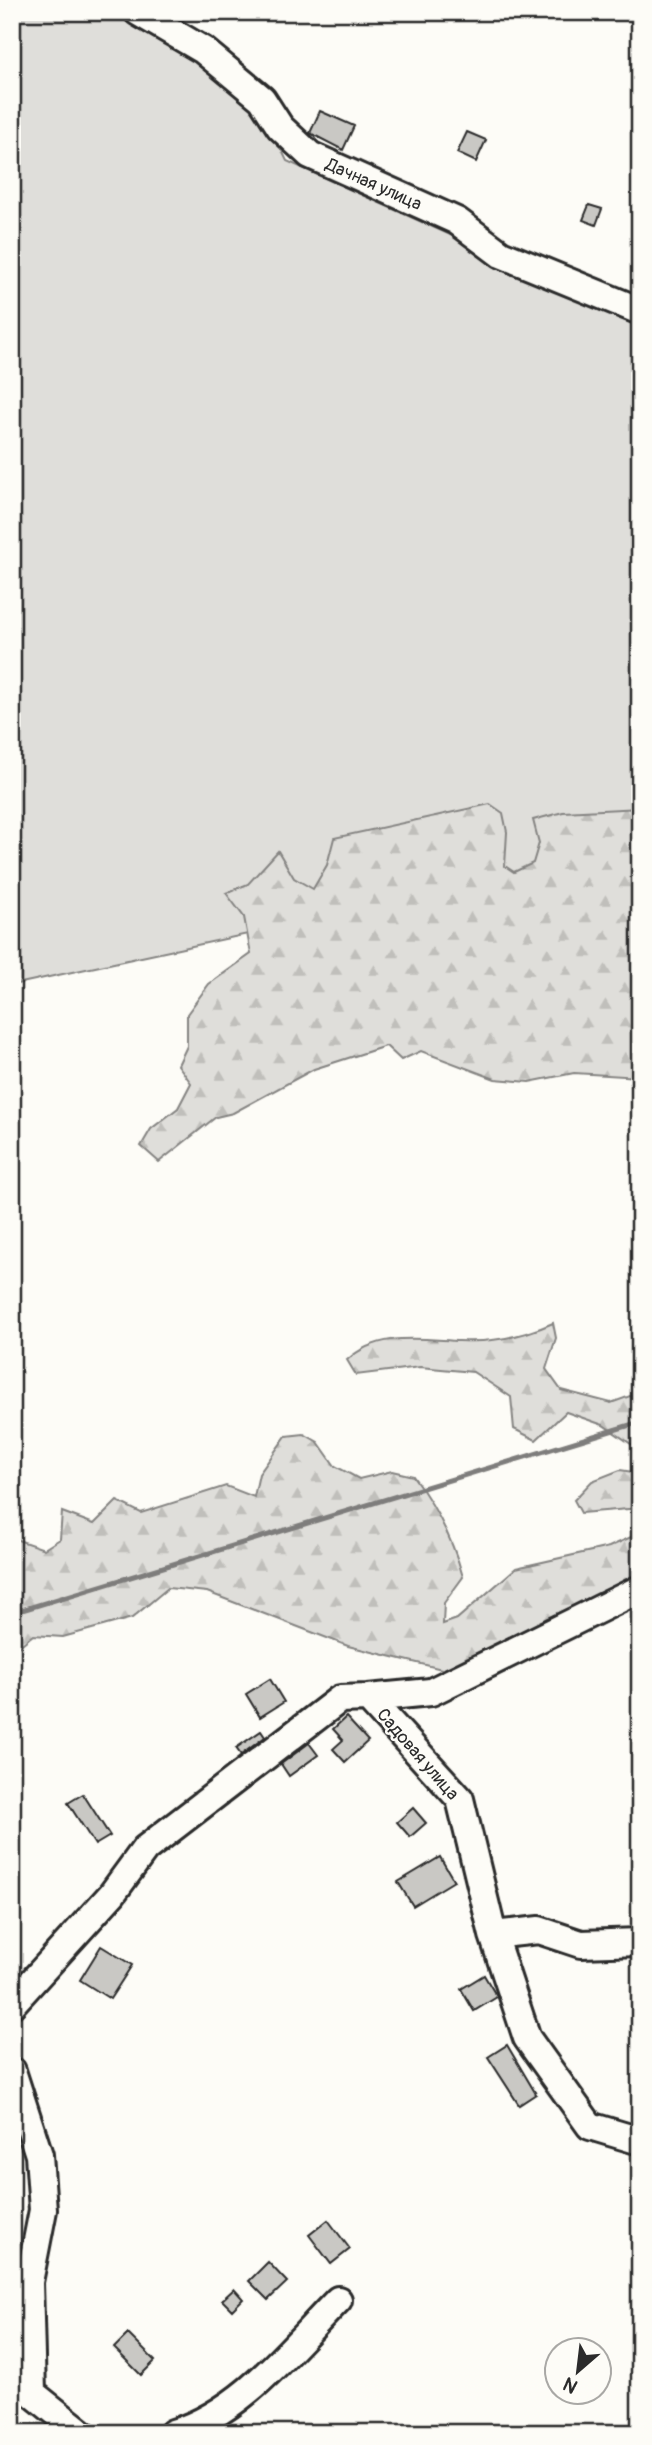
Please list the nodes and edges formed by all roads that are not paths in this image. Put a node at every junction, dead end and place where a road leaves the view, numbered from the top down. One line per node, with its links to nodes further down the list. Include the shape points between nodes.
1 (138, 12): 2 (street, Дачная улица, via 203,50 262,99 280,127 310,155 457,221 501,254)
2 (640, 311)
3 (640, 1589): 4 (street, via 431,1692)
4 (368, 1698): 5 (street, Садовая улица, via 460,1799); 7 (street, Садовая улица, via 340,1699 145,1849 112,1894)
5 (493, 1935): 6 (street, via 539,1930 581,1944); 9 (street, Садовая улица, via 527,2038 590,2126)
6 (640, 1942)
7 (12, 2004)
8 (12, 2071): 11 (street, via 39,2155 43,2210 29,2282)
9 (640, 2141)
10 (338, 2300): 13 (street, via 242,2397 197,2426)
11 (22, 2401): 12 (street)
12 (82, 2433)
13 (173, 2433)

